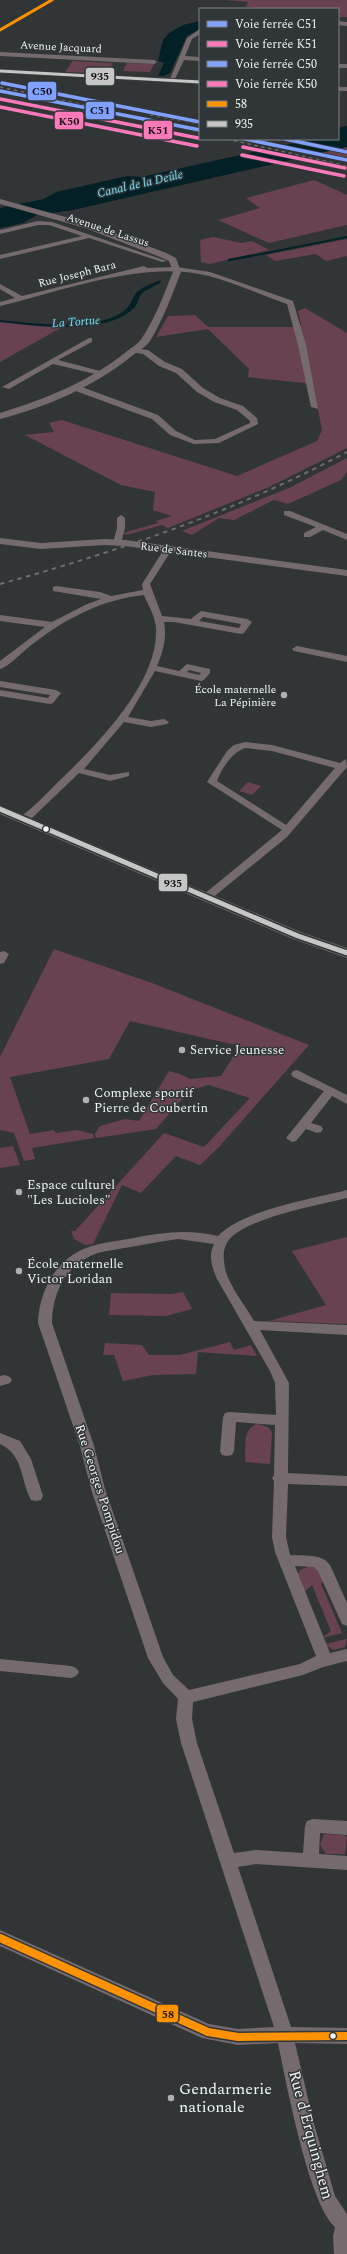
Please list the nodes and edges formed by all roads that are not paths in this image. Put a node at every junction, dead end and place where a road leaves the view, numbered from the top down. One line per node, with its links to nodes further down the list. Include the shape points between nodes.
1 (52, 0): 2 (street)
2 (0, 30)
3 (199, 32): 5 (street, via 191,37)
4 (0, 54): 7 (street, Avenue Jacquard)
5 (183, 58): 6 (street); 11 (street)
6 (199, 59)
7 (120, 60): 8 (street, Avenue Jacquard); 10 (street, Avenue Jacquard)
8 (154, 62)
9 (0, 71): 10 (street)
10 (110, 77): 11 (street)
11 (172, 80): 12 (street)
12 (199, 82)
13 (1, 201): 17 (street, via 59,217 146,248 169,258)
14 (0, 232): 15 (street, Avenue de Lassus, via 44,222)
15 (92, 236): 16 (street); 17 (street, Avenue de Lassus)
16 (0, 257)
17 (170, 265): 18 (street, Avenue de Lassus); 19 (street, Avenue de Lassus, via 195,267); 20 (street); 22 (street, Rue Joseph Bara, via 137,270); 25 (street, via 169,283)
18 (201, 272): 19 (street, Avenue de Lassus); 20 (street, Avenue de Lassus, via 184,276)
19 (210, 274): 30 (street, Avenue de Lassus, via 291,305)
20 (174, 283): 25 (street, via 147,338)
21 (0, 286): 22 (street)
22 (22, 299): 23 (street, Rue Joseph Bara)
23 (0, 304)
24 (89, 340): 26 (street)
25 (135, 348): 27 (street); 29 (street, via 179,371 198,389 215,399 240,408 254,420 254,424 216,441 194,442 173,433 155,417)
26 (52, 361): 27 (street); 28 (street)
27 (102, 374): 29 (street)
28 (6, 387)
29 (76, 388): 31 (street)
30 (315, 407)
31 (0, 416)
32 (287, 513): 34 (street)
33 (120, 518): 38 (street, via 121,528)
34 (323, 527): 35 (street); 36 (street)
35 (307, 536)
36 (347, 536)
37 (0, 541): 38 (street, Rue de Santes, via 41,546)
38 (117, 543): 39 (street, Rue de Santes)
39 (168, 548): 40 (street, Rue de Santes); 42 (street, via 146,583)
40 (347, 573)
41 (56, 589): 43 (street, via 79,588)
42 (148, 592): 43 (street, via 131,593); 45 (street)
43 (111, 599): 47 (street)
44 (0, 618): 47 (street)
45 (159, 619): 46 (street); 52 (street, via 160,643)
46 (193, 622): 46 (street, via 241,630 248,622 201,614)
47 (52, 625): 49 (street)
48 (297, 648): 50 (street)
49 (4, 657): 51 (street)
50 (347, 659)
51 (0, 666)
52 (152, 668): 53 (street); 56 (street)
53 (181, 674)
54 (0, 684): 55 (street, via 56,693 50,701)
55 (0, 693)
56 (120, 718): 57 (street, via 151,724); 59 (street, via 101,745)
57 (164, 722)
58 (345, 764): 64 (street); 64 (street, via 261,745 242,744 234,749 212,778 212,782)
59 (76, 770): 60 (street, via 110,778); 63 (street, via 40,808)
60 (125, 774)
61 (0, 804): 63 (main road)
62 (0, 809): 63 (main road)
63 (26, 818): 65 (main road); 65 (main road, via 107,848)
64 (288, 830): 65 (street)
65 (209, 895): 66 (main road); 67 (main road, via 307,939)
66 (347, 947)
67 (347, 953)
68 (297, 1074): 69 (street)
69 (331, 1090): 70 (street); 71 (street)
70 (347, 1100)
71 (303, 1124): 72 (street); 73 (street)
72 (317, 1129)
73 (292, 1138)
74 (347, 1194): 75 (street, via 249,1220)
75 (221, 1240): 76 (street, via 217,1253 218,1268); 90 (street, Rue Georges Pompidou, via 197,1234 178,1234 90,1251 76,1259 55,1282 49,1294 45,1313 47,1330 85,1437 98,1489 156,1658 168,1679)
76 (250, 1325): 77 (street); 78 (street, via 280,1378 283,1390)
77 (347, 1330)
78 (282, 1420): 80 (street, via 230,1417); 81 (street)
79 (0, 1438): 83 (street, via 15,1445 24,1459)
80 (227, 1451)
81 (279, 1478): 82 (street); 84 (street, via 278,1537)
82 (347, 1481)
83 (36, 1496)
84 (285, 1560): 85 (street, via 317,1562 324,1567); 87 (street)
85 (347, 1620)
86 (347, 1655): 87 (street)
87 (325, 1660): 90 (street, via 303,1669)
88 (0, 1664): 89 (street)
89 (72, 1672)
90 (186, 1697): 92 (street, via 184,1719 187,1736)
91 (347, 1828): 93 (street, via 313,1826)
92 (230, 1861): 93 (street, via 256,1857); 96 (street)
93 (310, 1861): 94 (street)
94 (347, 1862)
95 (0, 1938): 96 (street, via 208,2032 238,2038)
96 (285, 2035): 97 (street); 98 (street, Rue d'Erquinghem, via 305,2124 327,2200 338,2218)
97 (347, 2036)
98 (346, 2225): 99 (street, Rue d'Erquinghem, via 342,2236)
99 (343, 2254)

